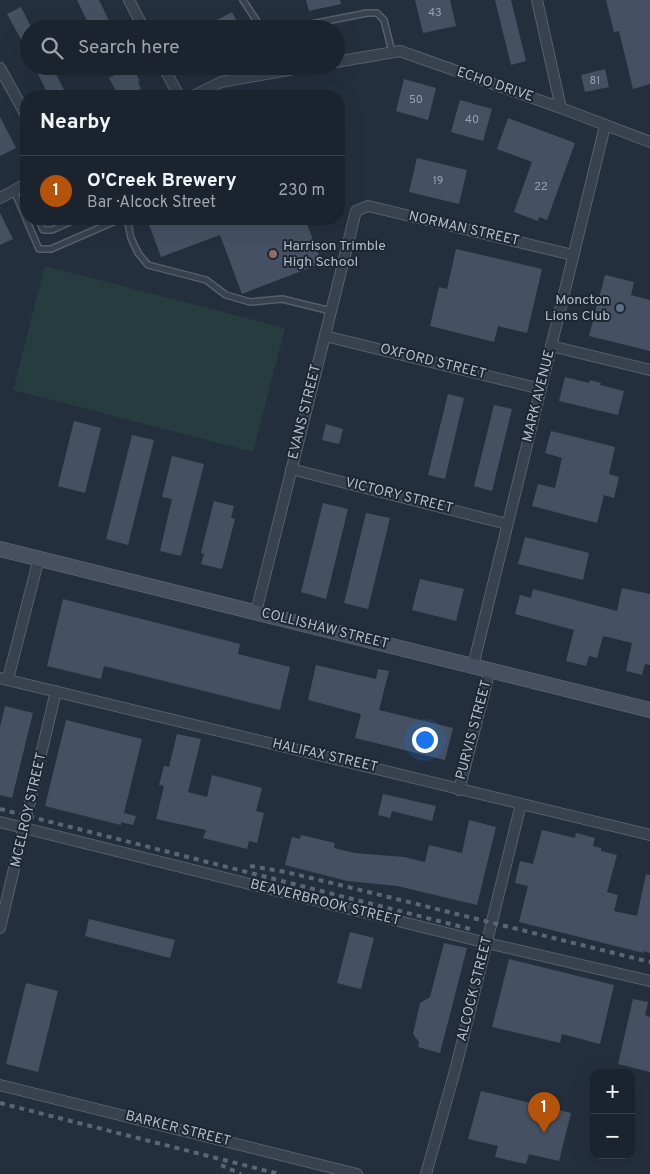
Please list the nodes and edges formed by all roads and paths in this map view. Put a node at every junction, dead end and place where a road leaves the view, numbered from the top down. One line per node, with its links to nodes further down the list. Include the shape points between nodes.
1 (129, 0): 4 (street)
2 (243, 0): 5 (lane)
3 (537, 0): 15 (street)
4 (139, 20)
5 (256, 20)
6 (332, 20): 7 (lane, via 377,13 384,20)
7 (392, 52): 8 (street, ECHO DRIVE); 15 (street, ECHO DRIVE, via 400,51)
8 (345, 60)
9 (0, 68): 14 (street)
10 (168, 75): 12 (street)
11 (261, 75): 13 (street, via 222,82)
12 (175, 90)
13 (205, 90)
14 (20, 104)
15 (561, 108): 16 (street, ECHO DRIVE)
16 (605, 126): 17 (street, ECHO DRIVE); 28 (street, MARK AVENUE)
17 (650, 142)
18 (20, 187): 19 (street)
19 (14, 190): 20 (street); 21 (lane)
20 (0, 198)
21 (20, 204)
22 (356, 211): 28 (street, NORMAN STREET, via 368,206); 29 (street, EVANS STREET)
23 (29, 225): 26 (lane, via 39,249 51,249)
24 (41, 225): 25 (lane, via 43,230)
25 (63, 225)
26 (106, 225)
27 (128, 225): 29 (lane, via 131,238 148,265 206,280 226,295 250,302 282,298)
28 (573, 255): 31 (street, MARK AVENUE)
29 (332, 311): 30 (street, EVANS STREET)
30 (325, 336): 33 (street, OXFORD STREET); 34 (street, EVANS STREET)
31 (551, 346): 32 (street); 33 (street, MARK AVENUE)
32 (650, 370)
33 (540, 389): 35 (street, MARK AVENUE)
34 (291, 469): 35 (street, VICTORY STREET); 38 (street, EVANS STREET)
35 (508, 524): 39 (street, MARK AVENUE)
36 (0, 549): 37 (street, COLLISHAW STREET)
37 (39, 558): 38 (street, COLLISHAW STREET); 41 (street)
38 (256, 612): 39 (street, COLLISHAW STREET)
39 (473, 666): 40 (street, COLLISHAW STREET)
40 (490, 670): 43 (street, COLLISHAW STREET); 44 (street, PURVIS STREET)
41 (4, 678): 42 (street, HALIFAX STREET)
42 (56, 692): 44 (street, HALIFAX STREET); 47 (street, MCELROY STREET)
43 (650, 710)
44 (459, 790): 45 (street, HALIFAX STREET)
45 (521, 804): 48 (street, HALIFAX STREET); 50 (street, ALCOCK STREET)
46 (0, 822): 47 (street, BEAVERBROOK STREET)
47 (25, 828): 49 (street, MCELROY STREET); 50 (street, BEAVERBROOK STREET)
48 (650, 835)
49 (0, 928)
50 (487, 943): 51 (street, BEAVERBROOK STREET); 54 (street, ALCOCK STREET)
51 (650, 981)
52 (0, 1085): 53 (street, BARKER STREET)
53 (356, 1174)
54 (426, 1174)

